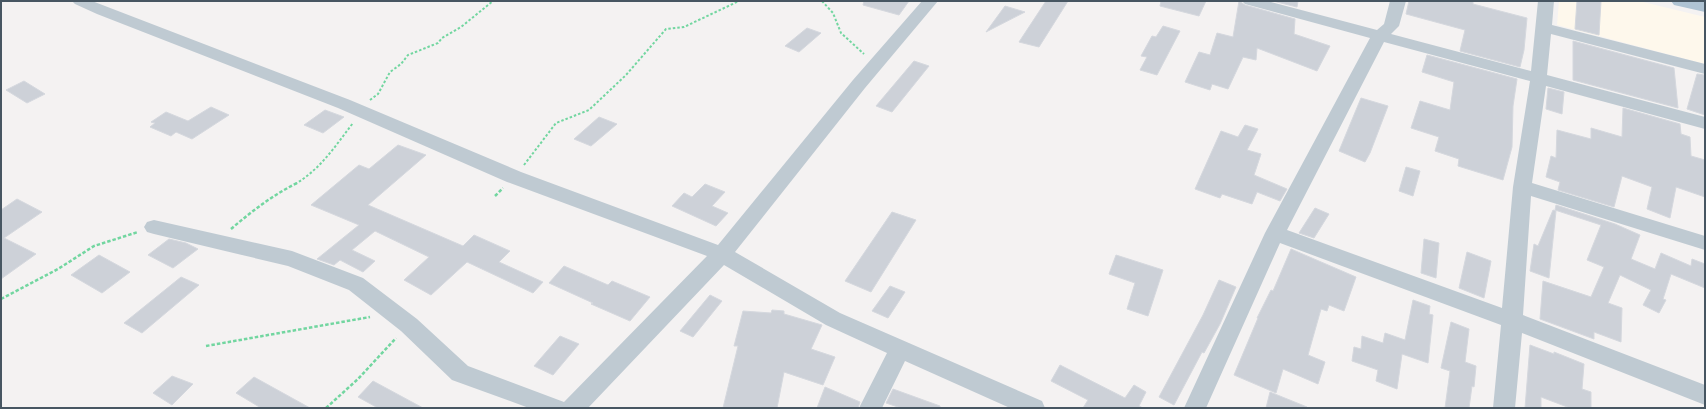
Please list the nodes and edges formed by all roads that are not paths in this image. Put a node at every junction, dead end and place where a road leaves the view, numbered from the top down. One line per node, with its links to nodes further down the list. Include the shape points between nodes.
1 (80, 1): 17 (street, via 344,104 514,177)
2 (930, 1): 17 (street, via 859,84)
3 (1250, 1): 9 (street)
4 (1398, 1): 9 (street, via 1391,26)
5 (1546, 1): 8 (street)
6 (1680, 1): 7 (main road)
7 (1705, 7)
8 (1545, 28): 10 (street); 11 (street)
9 (1379, 36): 11 (street); 15 (street)
10 (1705, 68)
11 (1539, 78): 12 (street); 13 (street)
12 (1705, 123)
13 (1522, 187): 16 (street); 18 (street)
14 (154, 227): 21 (street, via 292,259 356,284 401,319 460,373)
15 (1275, 233): 18 (street); 25 (street)
16 (1705, 243)
17 (722, 254): 19 (street, via 833,318); 22 (street)
18 (1512, 320): 20 (street); 26 (street)
19 (900, 349): 23 (street); 24 (street)
20 (1705, 395)
21 (556, 408)
22 (573, 408)
23 (870, 408)
24 (1034, 408)
25 (1195, 408)
26 (1504, 408)

